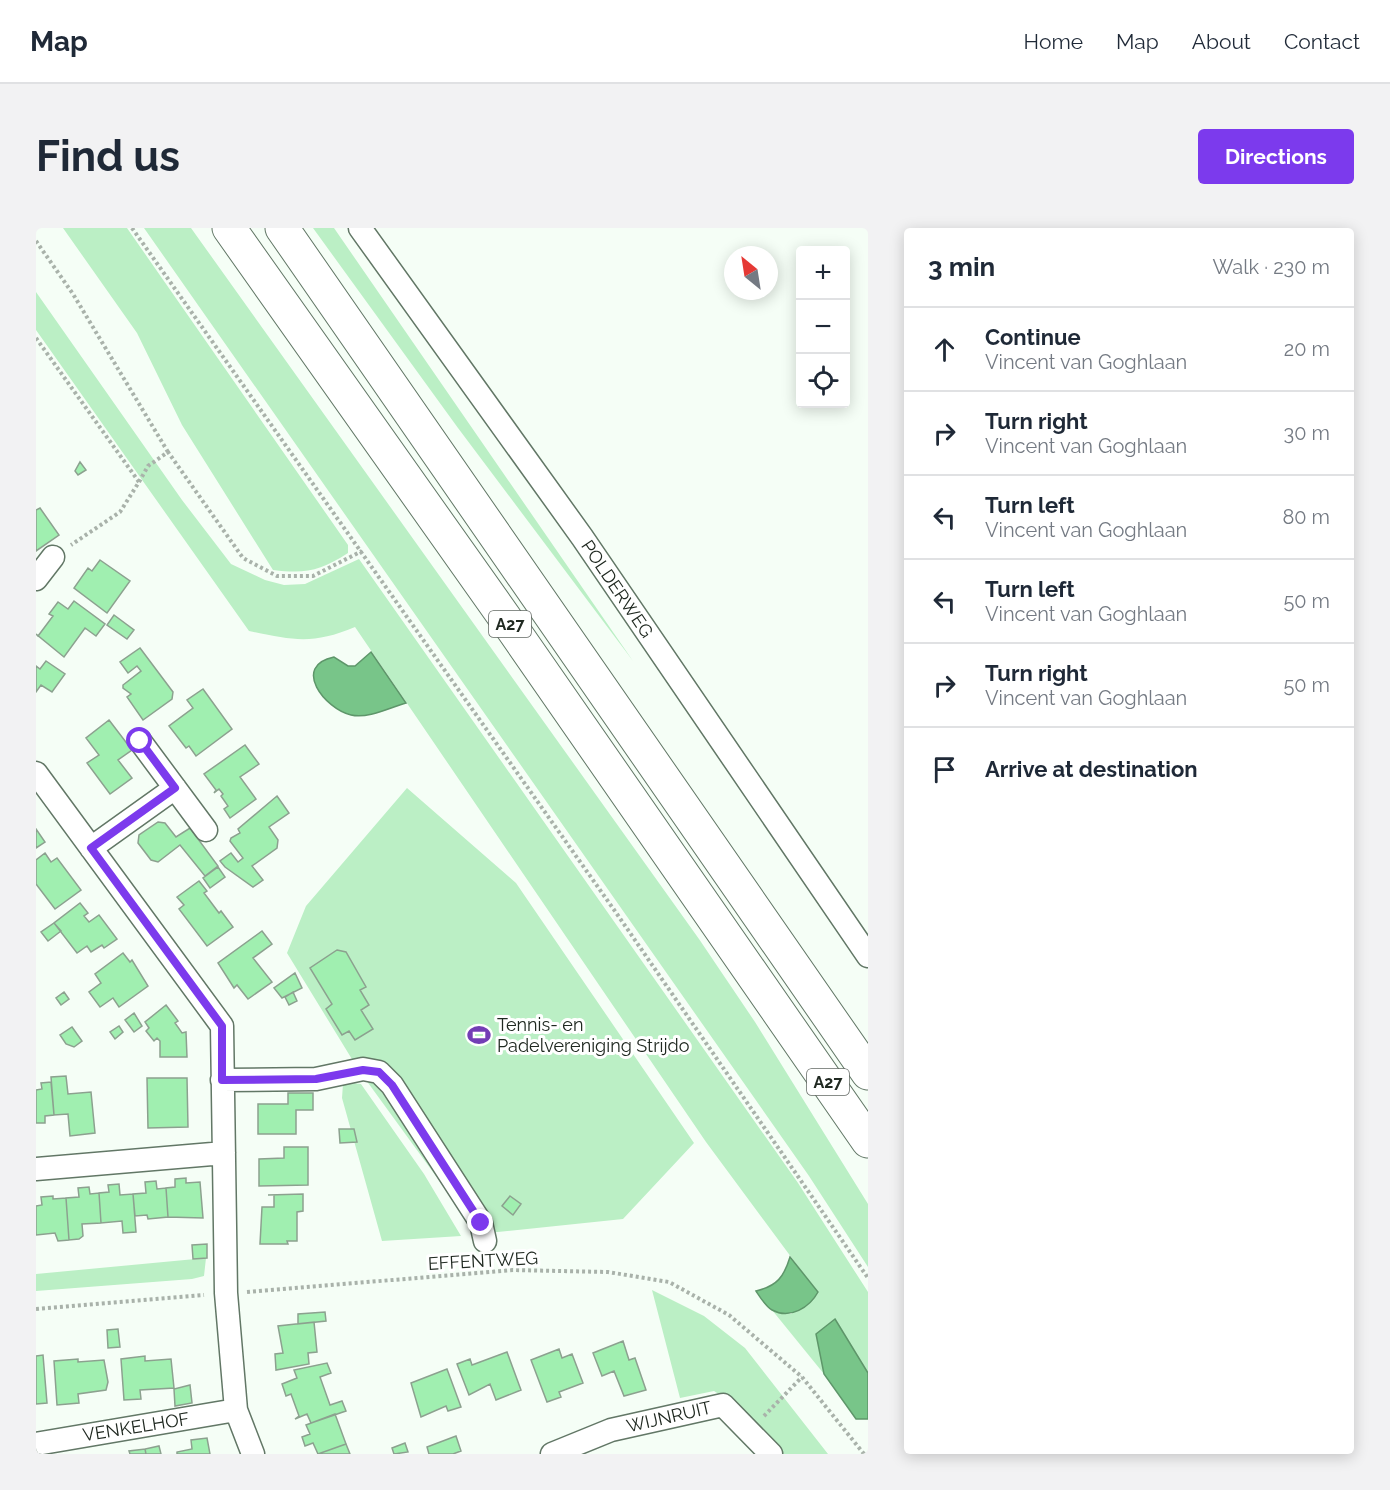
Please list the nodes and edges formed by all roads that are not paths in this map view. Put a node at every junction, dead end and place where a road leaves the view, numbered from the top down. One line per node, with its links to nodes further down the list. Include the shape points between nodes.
1 (229, 228): 14 (highway, A27)
2 (282, 228): 12 (highway, A27)
3 (360, 228): 11 (street, POLDERWEG, via 582,537)
4 (52, 557): 5 (street)
5 (36, 579)
6 (140, 741): 8 (street)
7 (36, 773): 10 (street)
8 (175, 788): 9 (street); 10 (street)
9 (206, 830)
10 (91, 848): 13 (street, via 222,1026)
11 (868, 956)
12 (868, 1073)
13 (222, 1080): 15 (street); 17 (street, via 316,1079 363,1070 379,1072 392,1085 481,1223)
14 (868, 1141)
15 (224, 1153): 16 (street); 18 (street, via 226,1293)
16 (36, 1169)
17 (485, 1241)
18 (236, 1410): 19 (street, VENKELHOF); 20 (street)
19 (38, 1447)
20 (253, 1454)
21 (552, 1454): 22 (street, WIJNRUIT, via 611,1430 723,1405)
22 (771, 1454)

